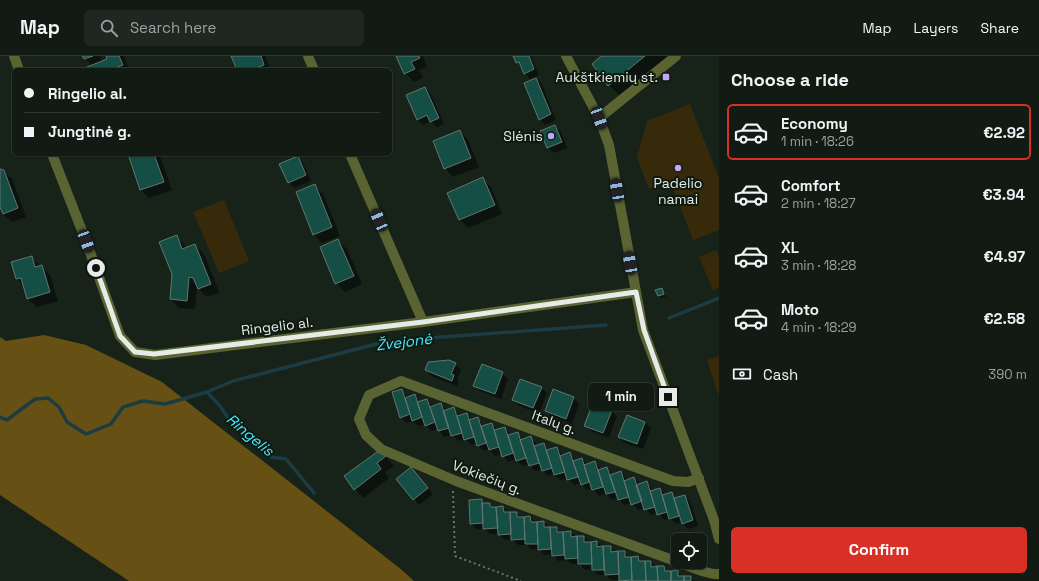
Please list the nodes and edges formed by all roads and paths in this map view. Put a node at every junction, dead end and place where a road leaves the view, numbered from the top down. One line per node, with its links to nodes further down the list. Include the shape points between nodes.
1 (14, 56): 5 (street)
2 (308, 56): 6 (street)
3 (566, 56): 7 (street)
4 (676, 56): 7 (street)
5 (18, 68)
6 (313, 68)
7 (599, 118): 10 (street, via 609,145)
8 (53, 156): 11 (street, Ringelio al., via 120,336 135,352 154,354)
9 (351, 156): 11 (street)
10 (636, 292): 11 (street, Ringelio al.); 13 (street, via 644,330)
11 (423, 322)
12 (401, 381): 13 (street, Italų g., via 673,480 688,482); 14 (street, Vokiečių g., via 369,395 359,419 366,435 381,449)
13 (699, 478): 15 (street)
14 (452, 479): 16 (street, Vokiečių g.); 19 (path, via 455,556)
15 (719, 539)
16 (671, 559)
17 (697, 569): 18 (street, Vokiečių g.)
18 (719, 574)
19 (521, 581)

